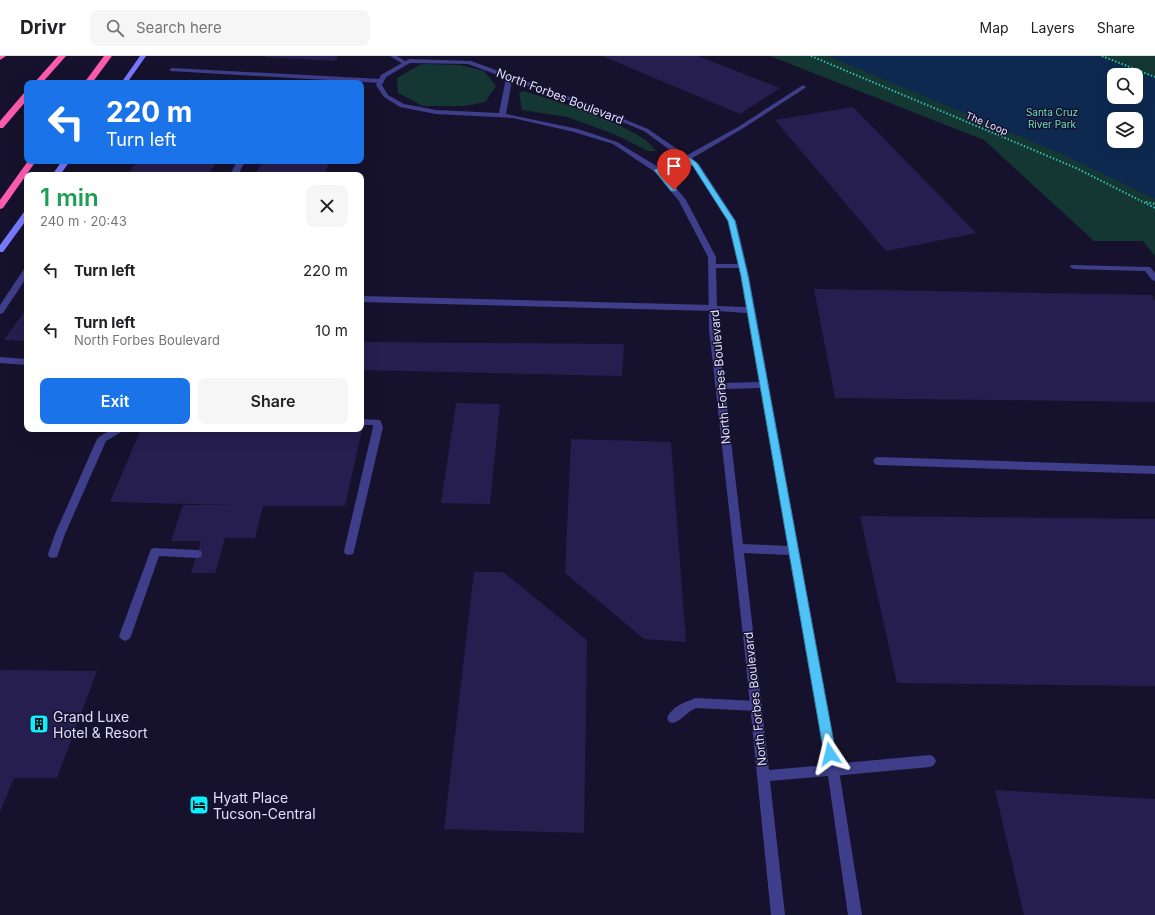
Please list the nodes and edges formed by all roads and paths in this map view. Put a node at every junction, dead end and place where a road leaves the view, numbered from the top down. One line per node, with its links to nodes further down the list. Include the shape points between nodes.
1 (62, 56): 12 (highway)
2 (108, 56): 13 (highway)
3 (144, 56): 14 (main road)
4 (393, 56): 7 (street)
5 (811, 56): 26 (path, The Loop, via 1069,165)
6 (1102, 56): 11 (path)
7 (405, 63): 10 (street, North Forbes Boulevard, via 433,60 469,62); 18 (street, North Forbes Boulevard, via 383,76)
8 (172, 70): 9 (street)
9 (287, 76): 15 (street); 16 (street)
10 (509, 76): 21 (street); 23 (street, North Forbes Boulevard, via 646,130)
11 (1155, 77)
12 (41, 80)
13 (90, 80)
14 (126, 80)
15 (285, 80)
16 (362, 80)
17 (364, 80): 18 (street)
18 (381, 81): 21 (street, North Forbes Boulevard, via 379,85 386,96 402,106 436,112)
19 (803, 87): 23 (street, via 740,128)
20 (24, 98): 22 (highway)
21 (502, 115): 24 (street, North Forbes Boulevard, via 576,130 615,143)
22 (0, 126)
23 (686, 158): 24 (street); 33 (street, North Forbes Boulevard, via 695,164 732,221)
24 (658, 170): 32 (street, North Forbes Boulevard, via 682,200 712,257)
25 (24, 172): 28 (highway)
26 (1141, 200): 27 (path); 29 (path, The Loop)
27 (1155, 204)
28 (0, 206)
29 (1155, 208)
30 (24, 218): 31 (main road)
31 (0, 250)
32 (712, 266): 33 (street); 38 (street, North Forbes Boulevard)
33 (742, 266): 39 (street, North Forbes Boulevard)
34 (1074, 267): 36 (street, via 1146,269)
35 (24, 275): 40 (street)
36 (1155, 278)
37 (364, 299): 38 (street)
38 (713, 308): 39 (street); 44 (street, North Forbes Boulevard)
39 (750, 310): 43 (street, North Forbes Boulevard)
40 (0, 311)
41 (0, 360): 42 (street)
42 (24, 362)
43 (764, 385): 44 (street); 51 (street, North Forbes Boulevard)
44 (720, 386): 49 (street, North Forbes Boulevard)
45 (364, 422): 50 (street, via 377,422 378,427)
46 (115, 432): 52 (street, via 102,439)
47 (878, 461): 48 (street)
48 (1155, 470)
49 (738, 548): 51 (street); 55 (street, North Forbes Boulevard)
50 (349, 551)
51 (794, 551): 58 (street, North Forbes Boulevard)
52 (53, 554)
53 (196, 554): 54 (street, via 155,552)
54 (125, 636)
55 (756, 706): 56 (street, via 696,703 684,708); 59 (street, North Forbes Boulevard)
56 (672, 718)
57 (930, 760): 58 (street)
58 (833, 770): 59 (street); 61 (street, North Forbes Boulevard)
59 (763, 776): 60 (street, North Forbes Boulevard)
60 (778, 915)
61 (855, 915)

